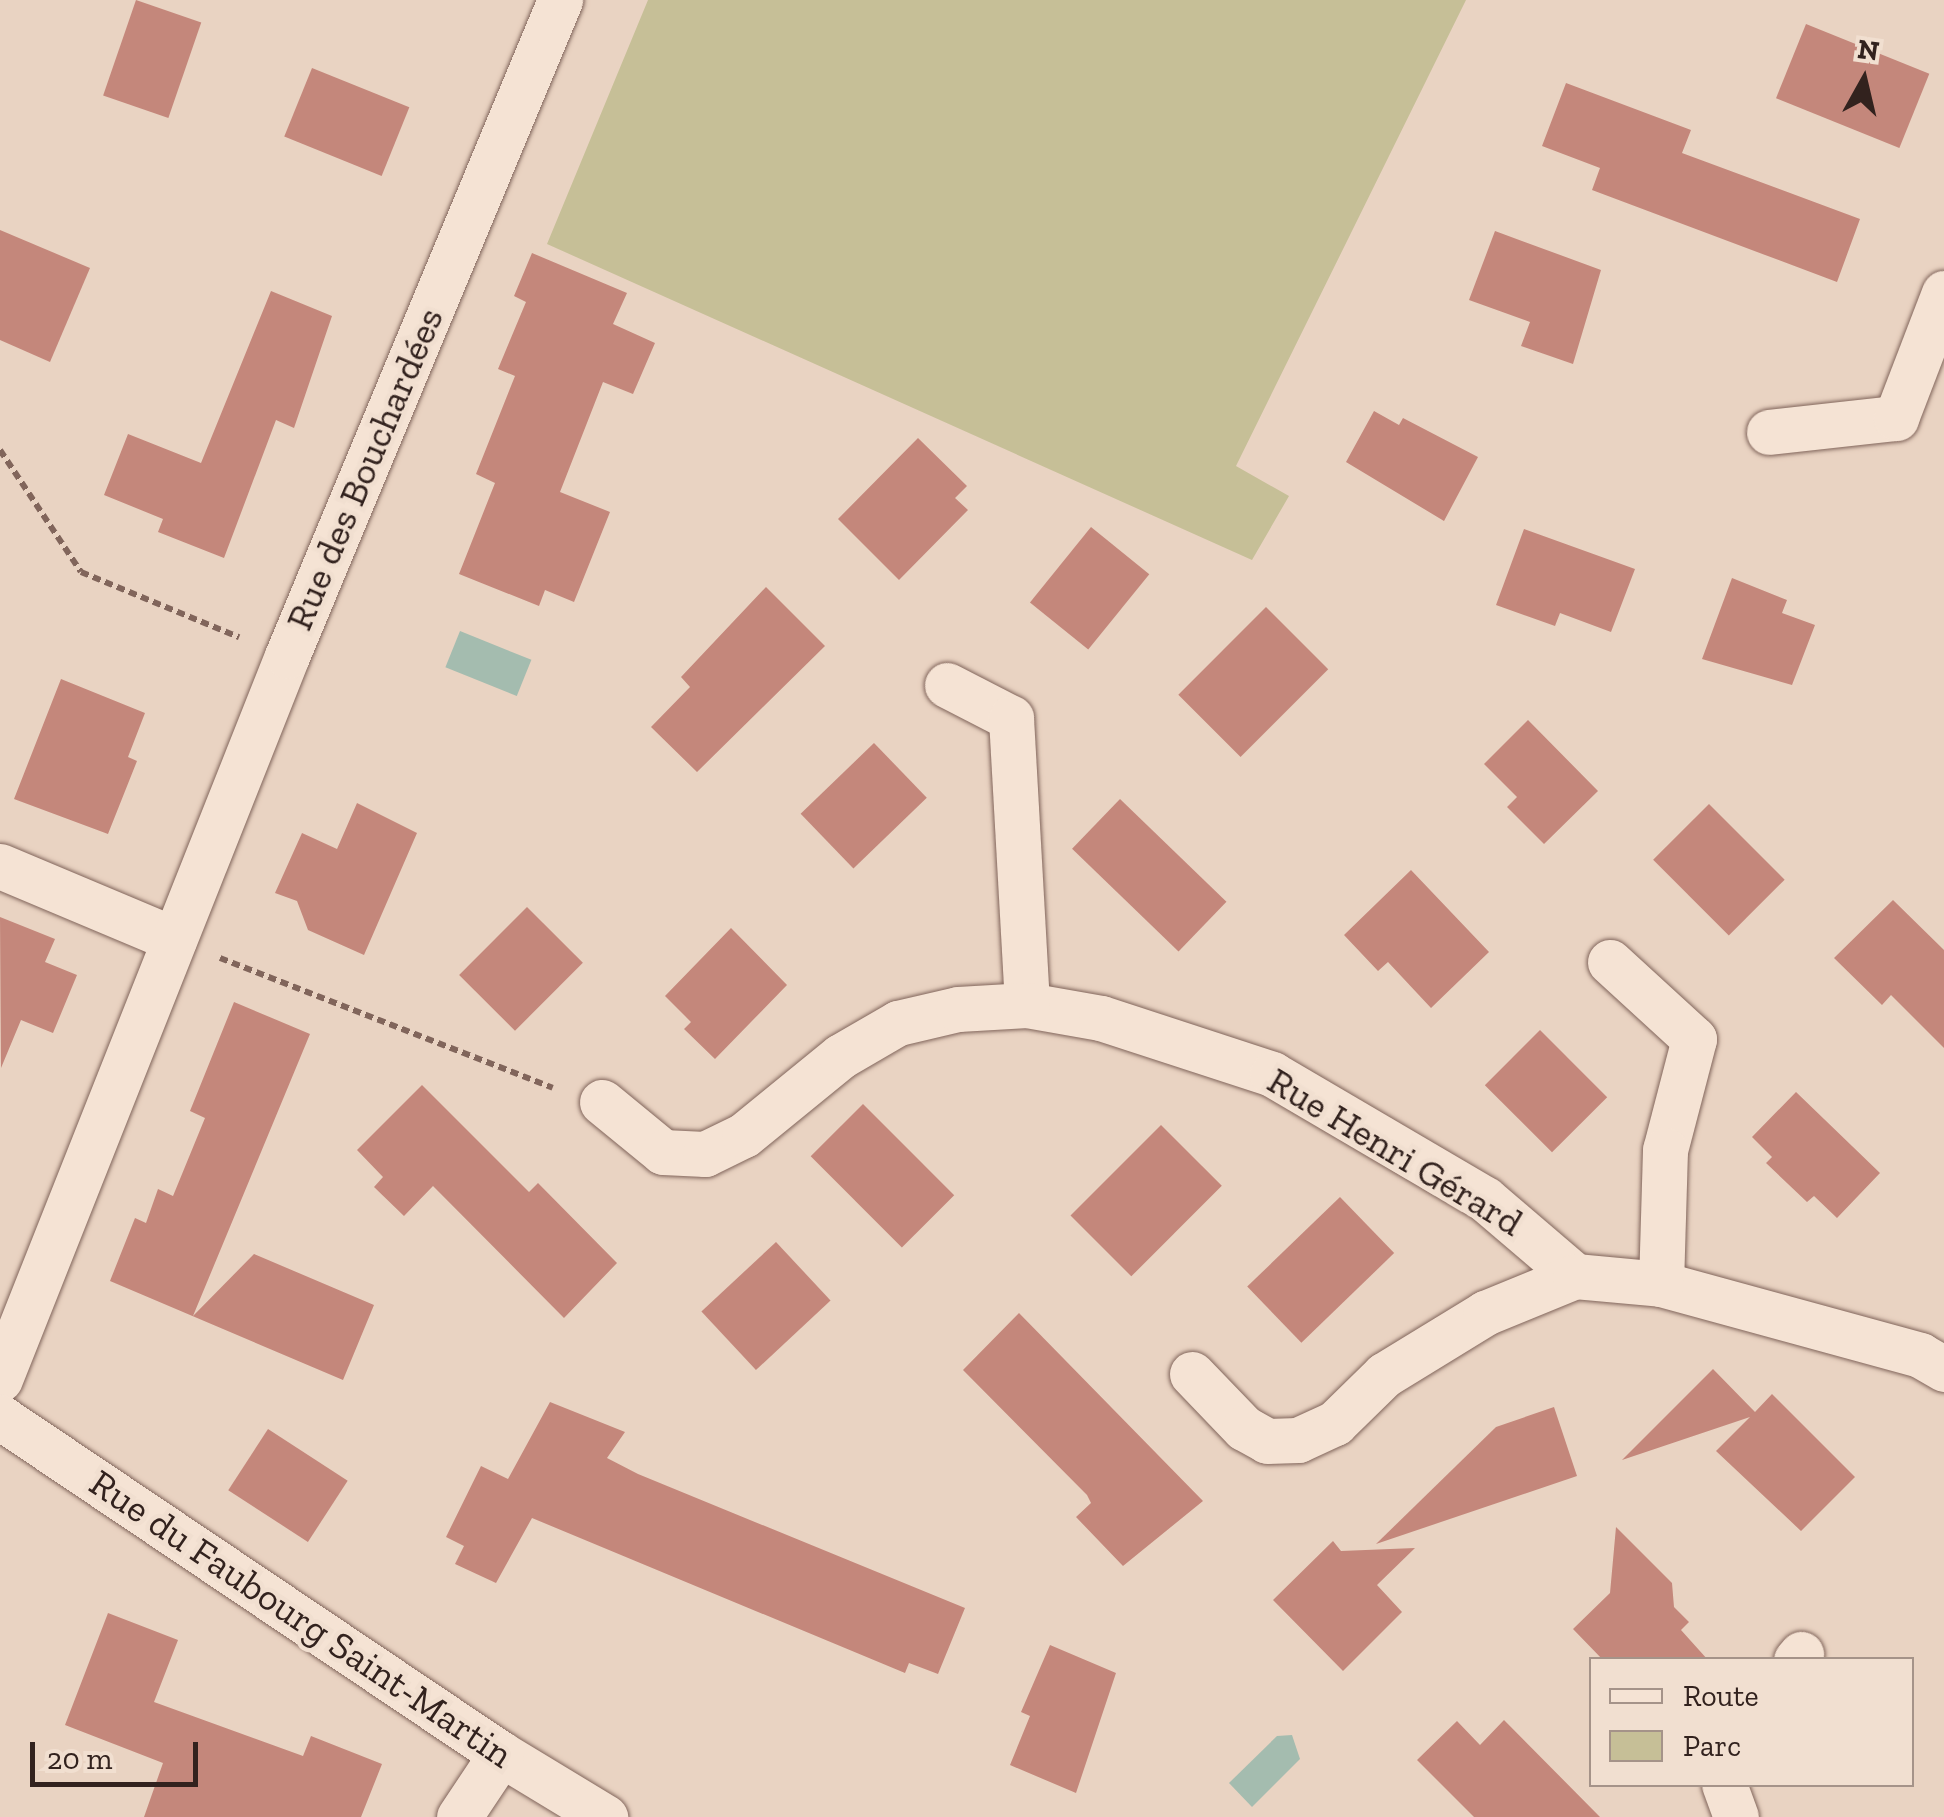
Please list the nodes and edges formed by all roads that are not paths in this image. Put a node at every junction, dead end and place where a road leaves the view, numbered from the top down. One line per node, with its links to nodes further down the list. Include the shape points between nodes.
1 (560, 0): 6 (street, Rue des Bouchardées)
2 (1944, 293): 3 (street, via 1896,418)
3 (1770, 432)
4 (948, 684): 8 (street, via 1011,718)
5 (0, 866): 6 (street)
6 (174, 939): 14 (street, Rue des Bouchardées)
7 (1610, 962): 11 (street, via 1694,1040 1665,1150)
8 (1028, 1005): 9 (street, Rue Henri Gérard, via 958,1008 898,1023 841,1056 744,1135 704,1154 663,1152); 10 (street, Rue Henri Gérard, via 1101,1018 1272,1074 1486,1199)
9 (602, 1102)
10 (1575, 1276): 11 (street, Rue Henri Gérard); 13 (street, Rue Henri Gérard, via 1434,1342 1384,1375 1335,1423 1298,1440 1268,1441 1244,1428)
11 (1661, 1284): 12 (street, Rue Henri Gérard, via 1920,1355)
12 (1944, 1369)
13 (1192, 1374)
14 (0, 1378)
15 (0, 1417): 16 (street, Rue du Faubourg Saint-Martin)
16 (501, 1754): 18 (street); 19 (street, Rue du Faubourg Saint-Martin)
17 (1725, 1787): 20 (street)
18 (459, 1817)
19 (605, 1817)
20 (1736, 1817)

